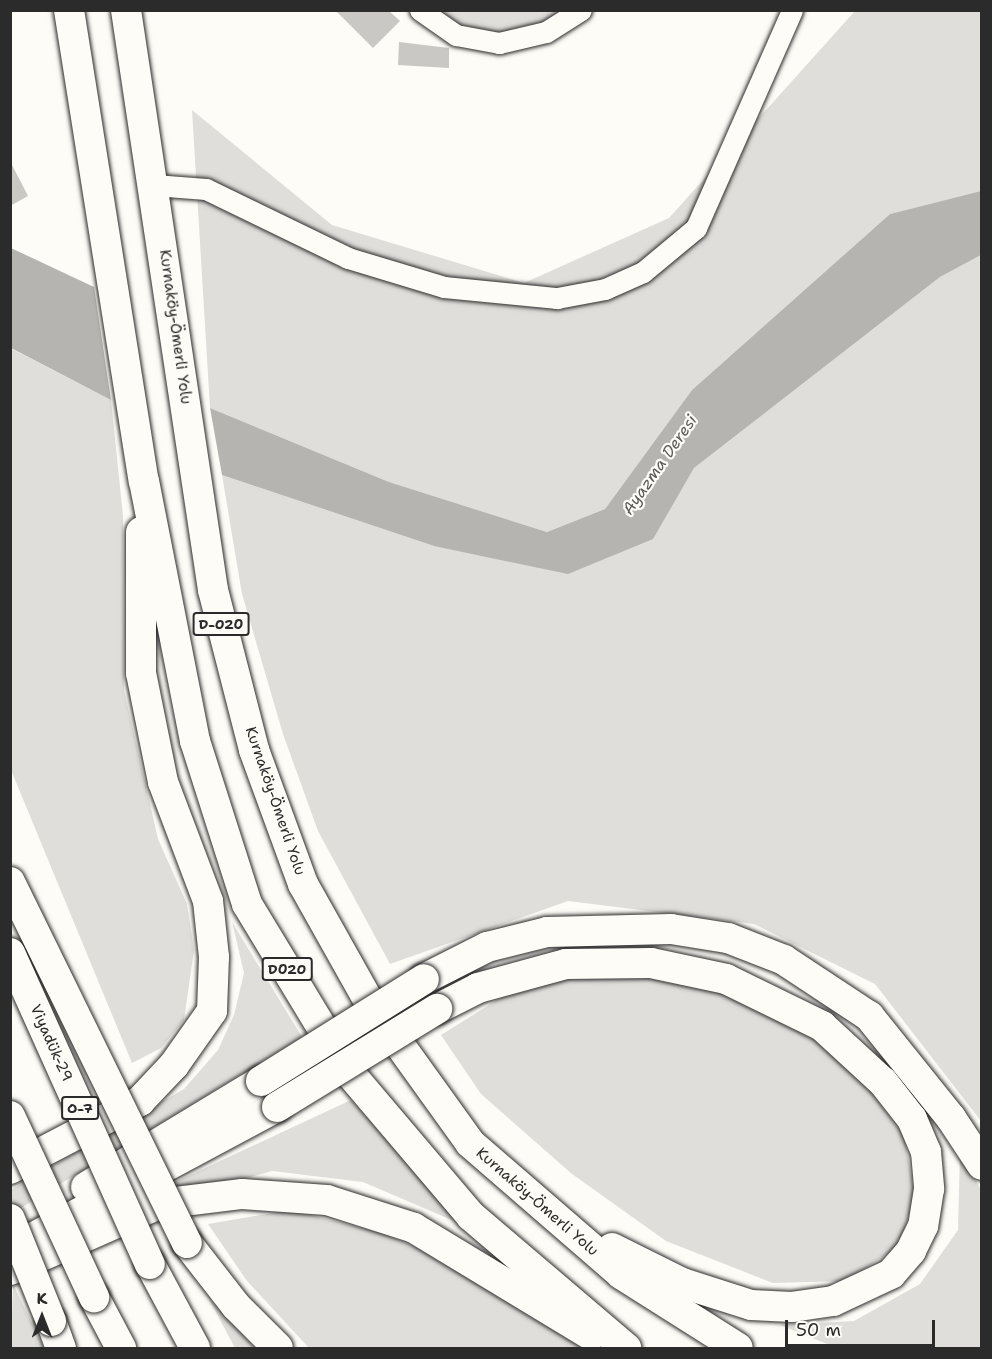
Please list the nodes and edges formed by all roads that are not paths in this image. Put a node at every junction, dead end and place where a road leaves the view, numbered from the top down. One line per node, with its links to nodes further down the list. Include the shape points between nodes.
1 (69, 10): 7 (highway)
2 (126, 10): 6 (highway, Kurnaköy-Ömerli Yolu / D-020)
3 (420, 10): 4 (street, via 456,35 499,43 546,32)
4 (581, 10)
5 (792, 10): 6 (street, via 696,228 643,272 605,288 557,298 444,287 348,258 206,189)
6 (154, 185): 13 (highway, Kurnaköy-Ömerli Yolu / D-020, via 213,590 254,750 303,884 370,1005 470,1143)
7 (144, 481): 12 (highway, via 141,674 163,782 208,901 214,957 212,1011 174,1065 140,1101); 23 (highway, D020, via 195,741 247,904 348,1071 471,1216)
8 (10, 882): 21 (highway, bridge, via 187,1243 236,1306)
9 (10, 953): 20 (highway, Viyadük-29 / O-7, bridge, via 150,1264)
10 (10, 1116): 19 (highway, bridge)
11 (981, 1165): 15 (highway, bridge, via 951,1118 869,1016 784,960 728,938 671,929 547,932 487,947 424,979)
12 (10, 1169)
13 (497, 1171): 16 (highway, bridge, via 622,1254 682,1283 751,1305 792,1307 843,1298 891,1274 911,1251 923,1226 929,1189 926,1152 912,1119 883,1082 822,1026 726,979 651,963 566,964 478,988 437,1009 277,1107); 24 (highway, Kurnaköy-Ömerli Yolu, via 621,1274)
14 (10, 1219): 18 (highway, bridge)
15 (10, 1230)
16 (10, 1251)
17 (10, 1270): 22 (highway, via 159,1204 242,1194 327,1200 414,1227 486,1267 566,1323)
18 (56, 1335)
19 (121, 1348)
20 (195, 1348)
21 (278, 1348)
22 (621, 1348)
23 (626, 1348)
24 (738, 1348)

